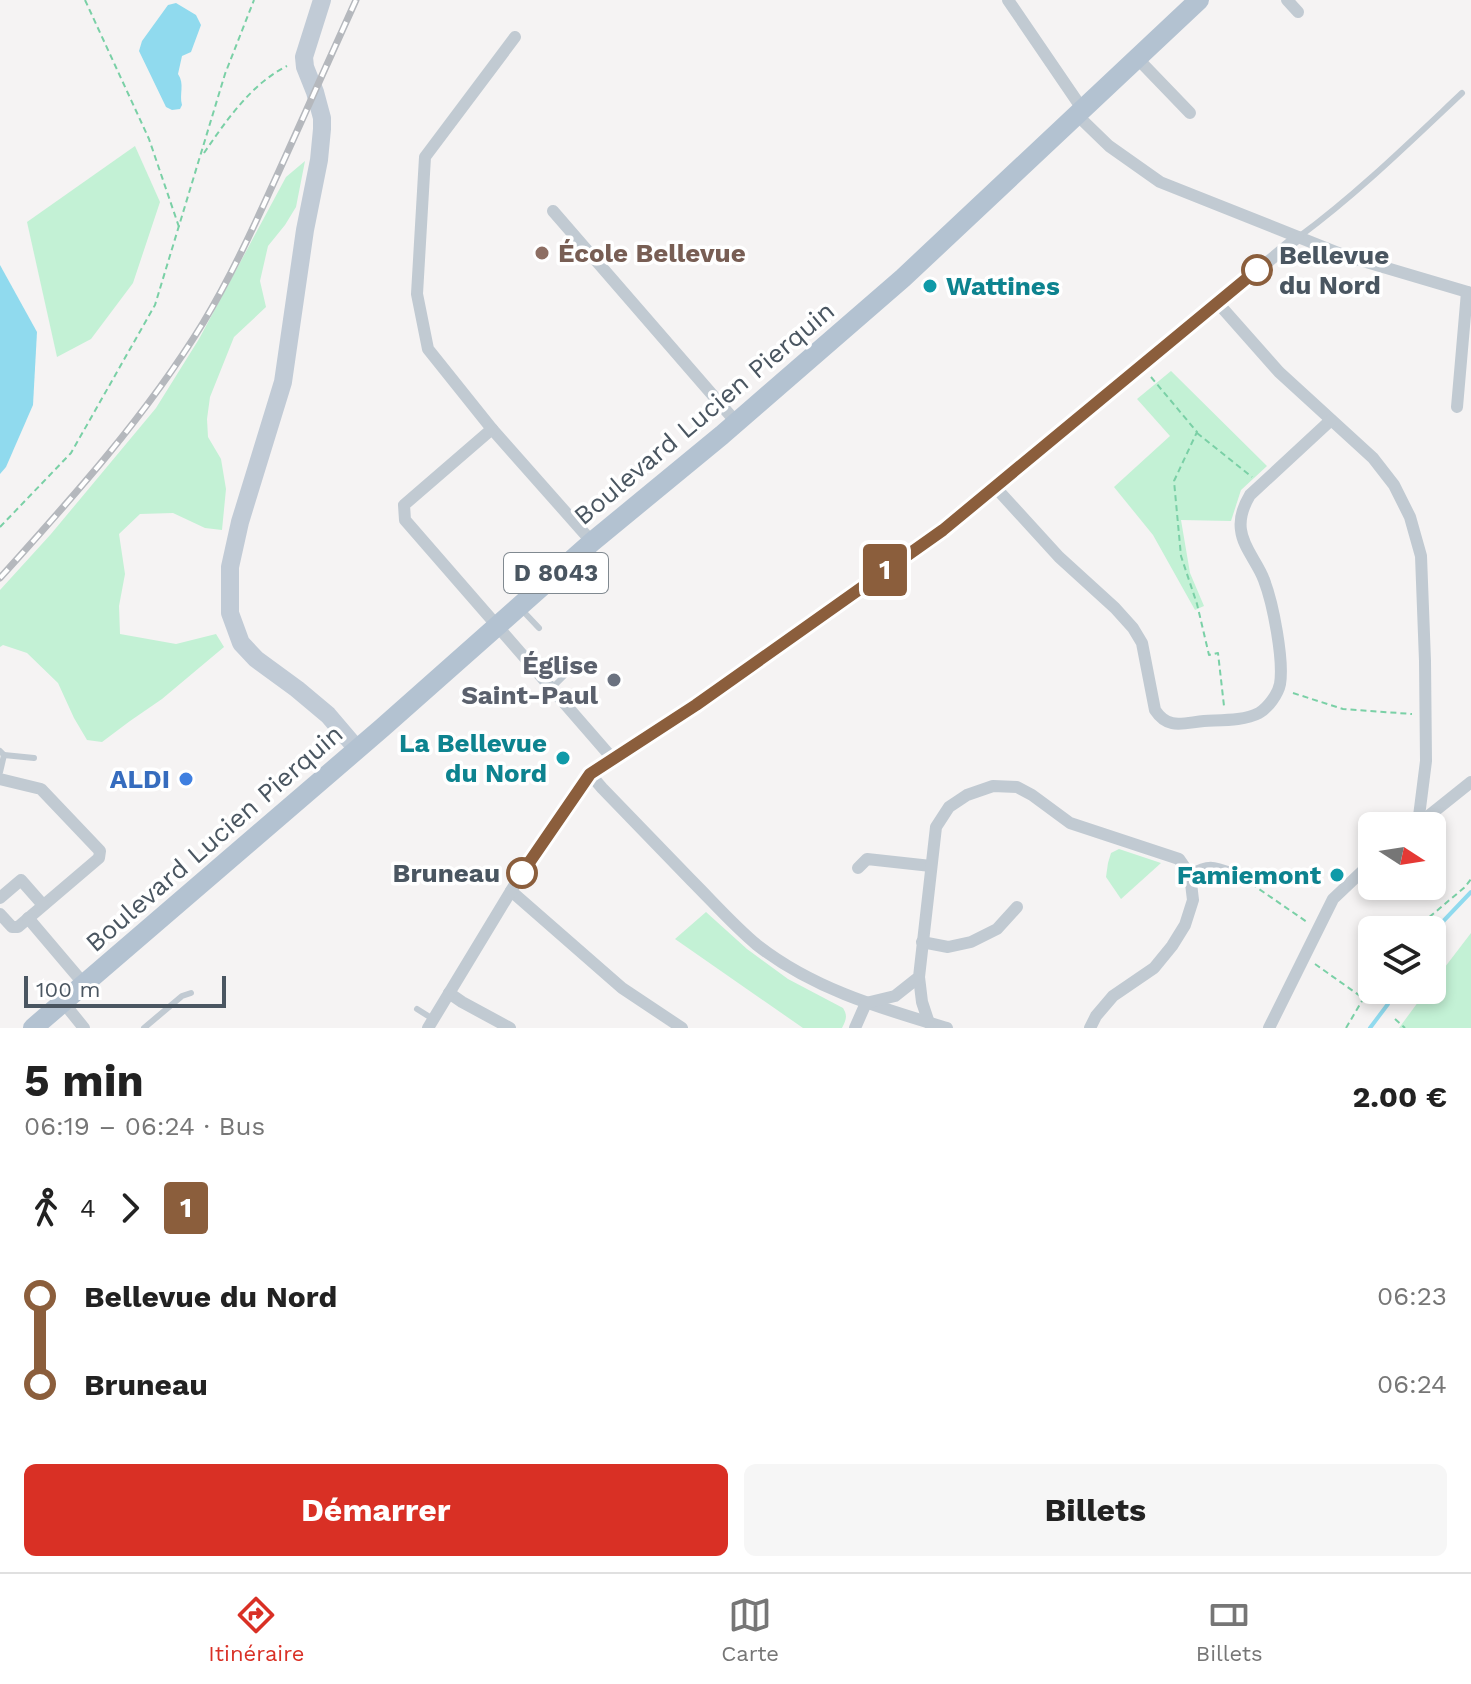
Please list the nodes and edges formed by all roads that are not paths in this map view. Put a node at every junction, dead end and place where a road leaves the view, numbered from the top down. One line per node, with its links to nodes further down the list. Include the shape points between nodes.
1 (322, 0): 26 (street, via 304,62 320,109 322,142 283,382 230,567 230,613 241,643 328,715)
2 (1008, 0): 9 (street)
3 (1199, 0): 7 (main road, D 8043)
4 (1287, 0): 5 (street)
5 (1298, 12)
6 (515, 37): 18 (street, via 425,157 417,294 428,349)
7 (1137, 58): 9 (main road, D 8043); 10 (street)
8 (1462, 93): 12 (lane)
9 (1080, 112): 12 (street, via 1109,146 1160,182); 17 (main road, Boulevard Lucien Pierquin / D 8043, via 903,278)
10 (1190, 113)
11 (553, 211): 17 (street)
12 (1298, 237): 13 (street); 14 (street)
13 (1469, 293): 15 (street)
14 (1217, 302): 16 (street, via 1279,372); 19 (street)
15 (1457, 407)
16 (1331, 420): 19 (street, via 1250,495 1242,509 1241,530 1264,580 1281,665 1271,701 1261,713 1246,717 1172,725 1161,719 1142,643 1133,628); 34 (street, via 1394,485 1421,556 1426,761)
17 (736, 422): 20 (main road, Boulevard Lucien Pierquin / D 8043)
18 (492, 429): 20 (street); 22 (street, via 404,505 405,520)
19 (996, 488): 29 (street, via 696,705)
20 (592, 542): 21 (main road, Boulevard Lucien Pierquin / D 8043)
21 (519, 607): 22 (main road, Boulevard Lucien Pierquin / D 8043); 23 (lane)
22 (497, 625): 25 (street); 26 (main road, Boulevard Lucien Pierquin / D 8043)
23 (539, 628)
24 (572, 668): 25 (lane)
25 (552, 688): 29 (street)
26 (357, 749): 49 (main road, Boulevard Lucien Pierquin / D 8043)
27 (2, 753): 28 (lane); 30 (lane)
28 (34, 758)
29 (612, 758): 31 (street)
30 (0, 772)
31 (590, 774): 41 (street); 53 (street, via 758,945 803,974)
32 (0, 779): 43 (street, via 41,789 100,851 99,858)
33 (1471, 782): 35 (street)
34 (1419, 812)
35 (1433, 812)
36 (931, 866): 37 (street, via 867,859); 39 (street, via 936,827 949,807 993,786 1017,787 1070,823 1179,859); 47 (street)
37 (858, 868)
38 (1232, 874): 39 (street, via 1204,867)
39 (1190, 875): 64 (street, via 1193,900 1172,946 1154,968 1113,996)
40 (1358, 875): 65 (street, via 1333,899)
41 (511, 891): 51 (street); 61 (street, via 622,988)
42 (0, 898): 43 (street, via 21,880)
43 (43, 905): 46 (street)
44 (1017, 907): 47 (street, via 997,929 971,942 948,947)
45 (0, 914): 46 (street, via 12,927)
46 (28, 918): 49 (street)
47 (922, 942): 48 (street)
48 (919, 977): 53 (street, via 895,996); 55 (street)
49 (84, 984): 52 (main road, Boulevard Lucien Pierquin / D 8043)
50 (191, 993): 59 (lane)
51 (449, 993): 56 (street); 60 (street)
52 (63, 1002): 57 (main road, Boulevard Lucien Pierquin / D 8043); 58 (street)
53 (866, 1003): 55 (street); 62 (street)
54 (417, 1009): 56 (lane)
55 (929, 1023): 63 (street)
56 (431, 1024)
57 (33, 1028)
58 (84, 1028)
59 (144, 1028)
60 (510, 1028)
61 (682, 1028)
62 (855, 1028)
63 (947, 1028)
64 (1090, 1028)
65 (1269, 1028)

